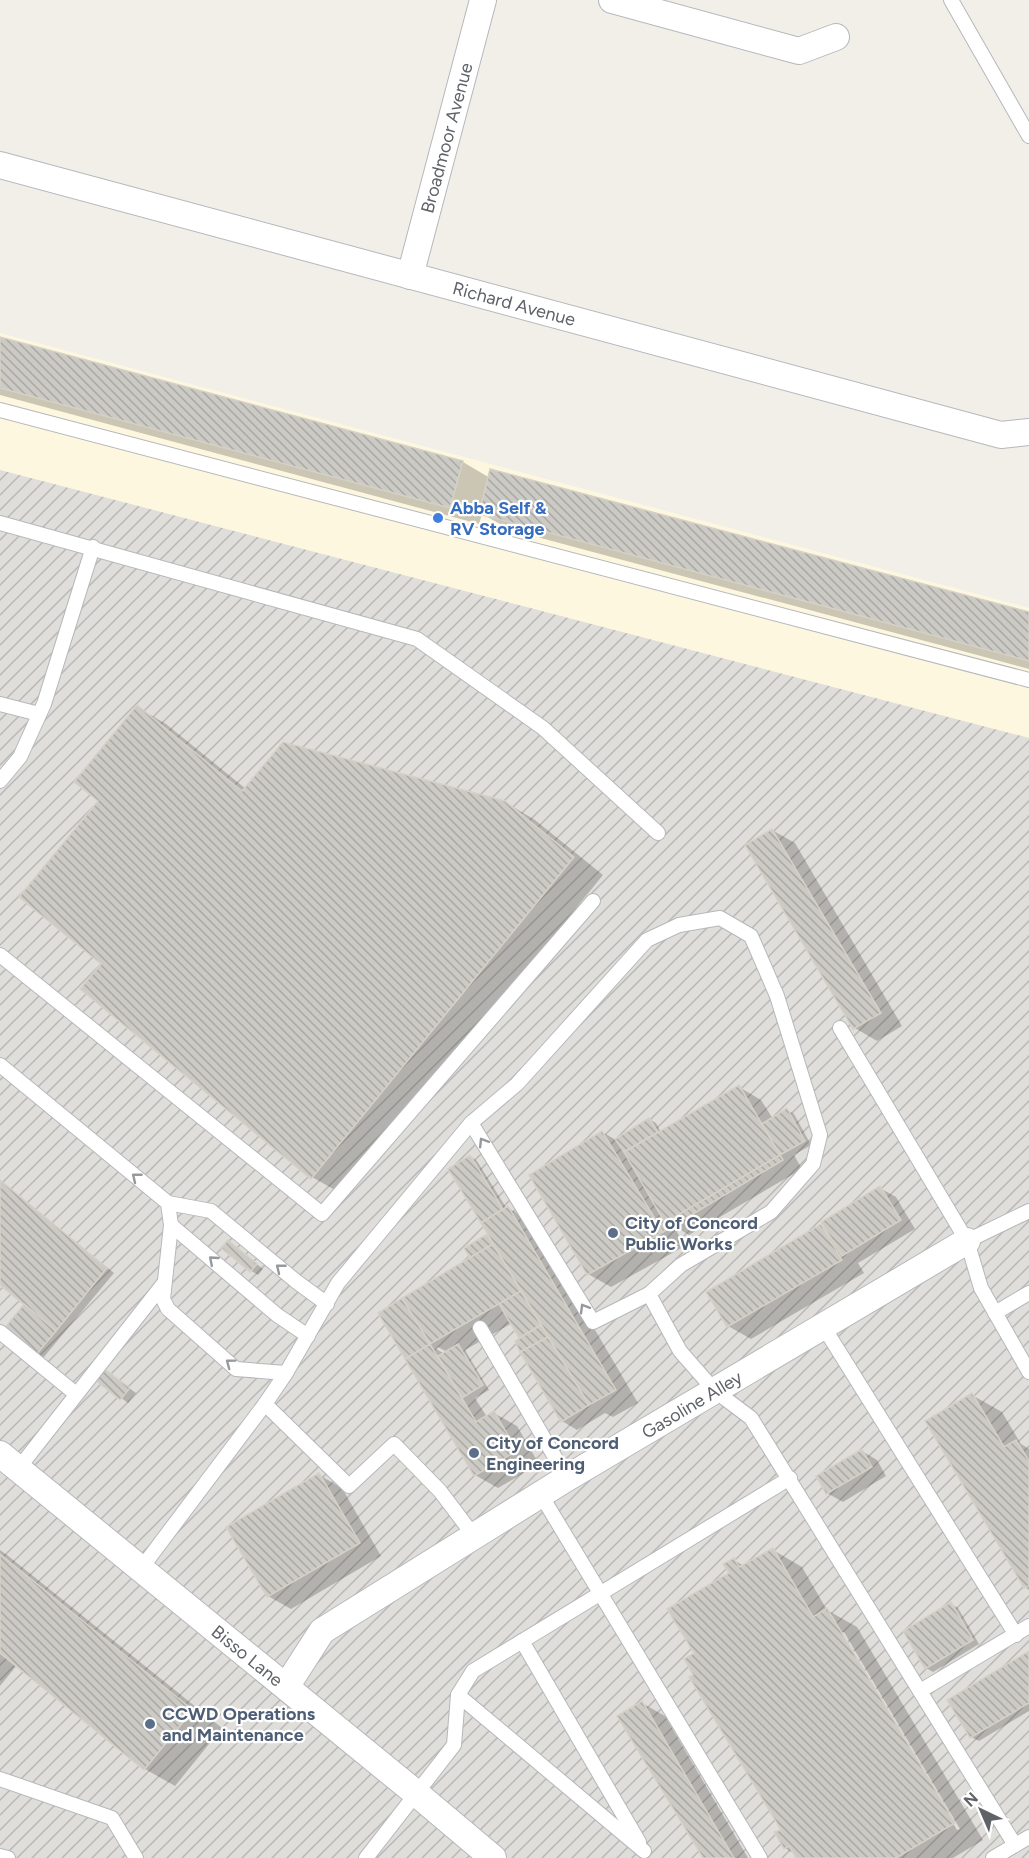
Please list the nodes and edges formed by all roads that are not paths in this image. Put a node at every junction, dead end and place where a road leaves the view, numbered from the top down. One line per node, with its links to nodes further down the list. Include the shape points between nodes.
1 (483, 0): 7 (street, Broadmoor Avenue)
2 (612, 0): 4 (street, via 799,51)
3 (951, 0): 5 (lane)
4 (836, 38)
5 (1029, 136)
6 (0, 165): 7 (street, Richard Avenue)
7 (410, 276): 9 (street, Richard Avenue, via 1001,435)
8 (0, 410): 12 (lane)
9 (1029, 432)
10 (0, 523): 11 (lane)
11 (93, 547): 14 (lane); 16 (lane, via 417,639 543,728)
12 (1029, 680)
13 (0, 704): 14 (lane)
14 (39, 714): 15 (lane, via 20,757)
15 (0, 781)
16 (658, 833)
17 (593, 901): 18 (lane, via 322,1214)
18 (0, 955)
19 (840, 1028): 25 (lane)
20 (0, 1065): 22 (lane, one-way to 20)
21 (471, 1123): 28 (lane, one-way to 21, via 593,1322); 28 (lane, via 517,1084 647,940 679,925 720,918 751,936 777,996 820,1135 813,1164 771,1212 681,1265); 29 (lane, via 339,1283)
22 (168, 1203): 24 (lane); 29 (lane, one-way to 22, via 211,1211)
23 (1029, 1211): 25 (lane)
24 (171, 1225): 26 (lane); 34 (lane, one-way to 24, via 277,1315)
25 (967, 1241): 30 (lane, via 981,1288); 31 (street, Gasoline Alley)
26 (164, 1283): 37 (lane, one-way to 26, via 236,1369 168,1309 163,1299); 39 (lane)
27 (1029, 1293): 30 (lane)
28 (649, 1294): 38 (lane, via 680,1351)
29 (327, 1304): 34 (lane)
30 (995, 1313): 35 (lane)
31 (823, 1326): 38 (street, Gasoline Alley); 49 (lane)
32 (480, 1328): 42 (lane)
33 (0, 1332): 39 (lane)
34 (308, 1336): 37 (lane)
35 (1023, 1347): 36 (lane)
36 (1029, 1372)
37 (286, 1373): 40 (lane)
38 (715, 1391): 42 (street, Gasoline Alley); 43 (lane, via 751,1418)
39 (76, 1394): 41 (lane)
40 (265, 1404): 45 (lane, via 349,1486 394,1444 440,1491); 46 (lane)
41 (9, 1461): 46 (street, Bisso Lane)
42 (567, 1478): 44 (street, Gasoline Alley)
43 (790, 1478): 47 (lane); 52 (lane)
44 (542, 1495): 45 (street, Gasoline Alley); 47 (lane)
45 (474, 1536): 51 (street, Gasoline Alley, via 322,1631)
46 (140, 1570): 51 (street, Bisso Lane)
47 (601, 1593): 50 (lane); 64 (lane)
48 (1029, 1626): 49 (lane)
49 (1016, 1635): 52 (lane)
50 (522, 1641): 53 (lane, via 473,1671); 58 (lane)
51 (286, 1687): 55 (street, Bisso Lane)
52 (920, 1691): 57 (lane)
53 (458, 1695): 55 (lane, via 454,1745); 58 (lane)
54 (0, 1779): 61 (lane, via 112,1818)
55 (417, 1794): 62 (lane); 63 (street, Bisso Lane)
56 (1029, 1837): 57 (lane)
57 (1015, 1845): 65 (lane)
58 (645, 1854)
59 (0, 1856): 60 (lane)
60 (8, 1858)
61 (136, 1858)
62 (366, 1858)
63 (493, 1858)
64 (760, 1858)
65 (993, 1858)

